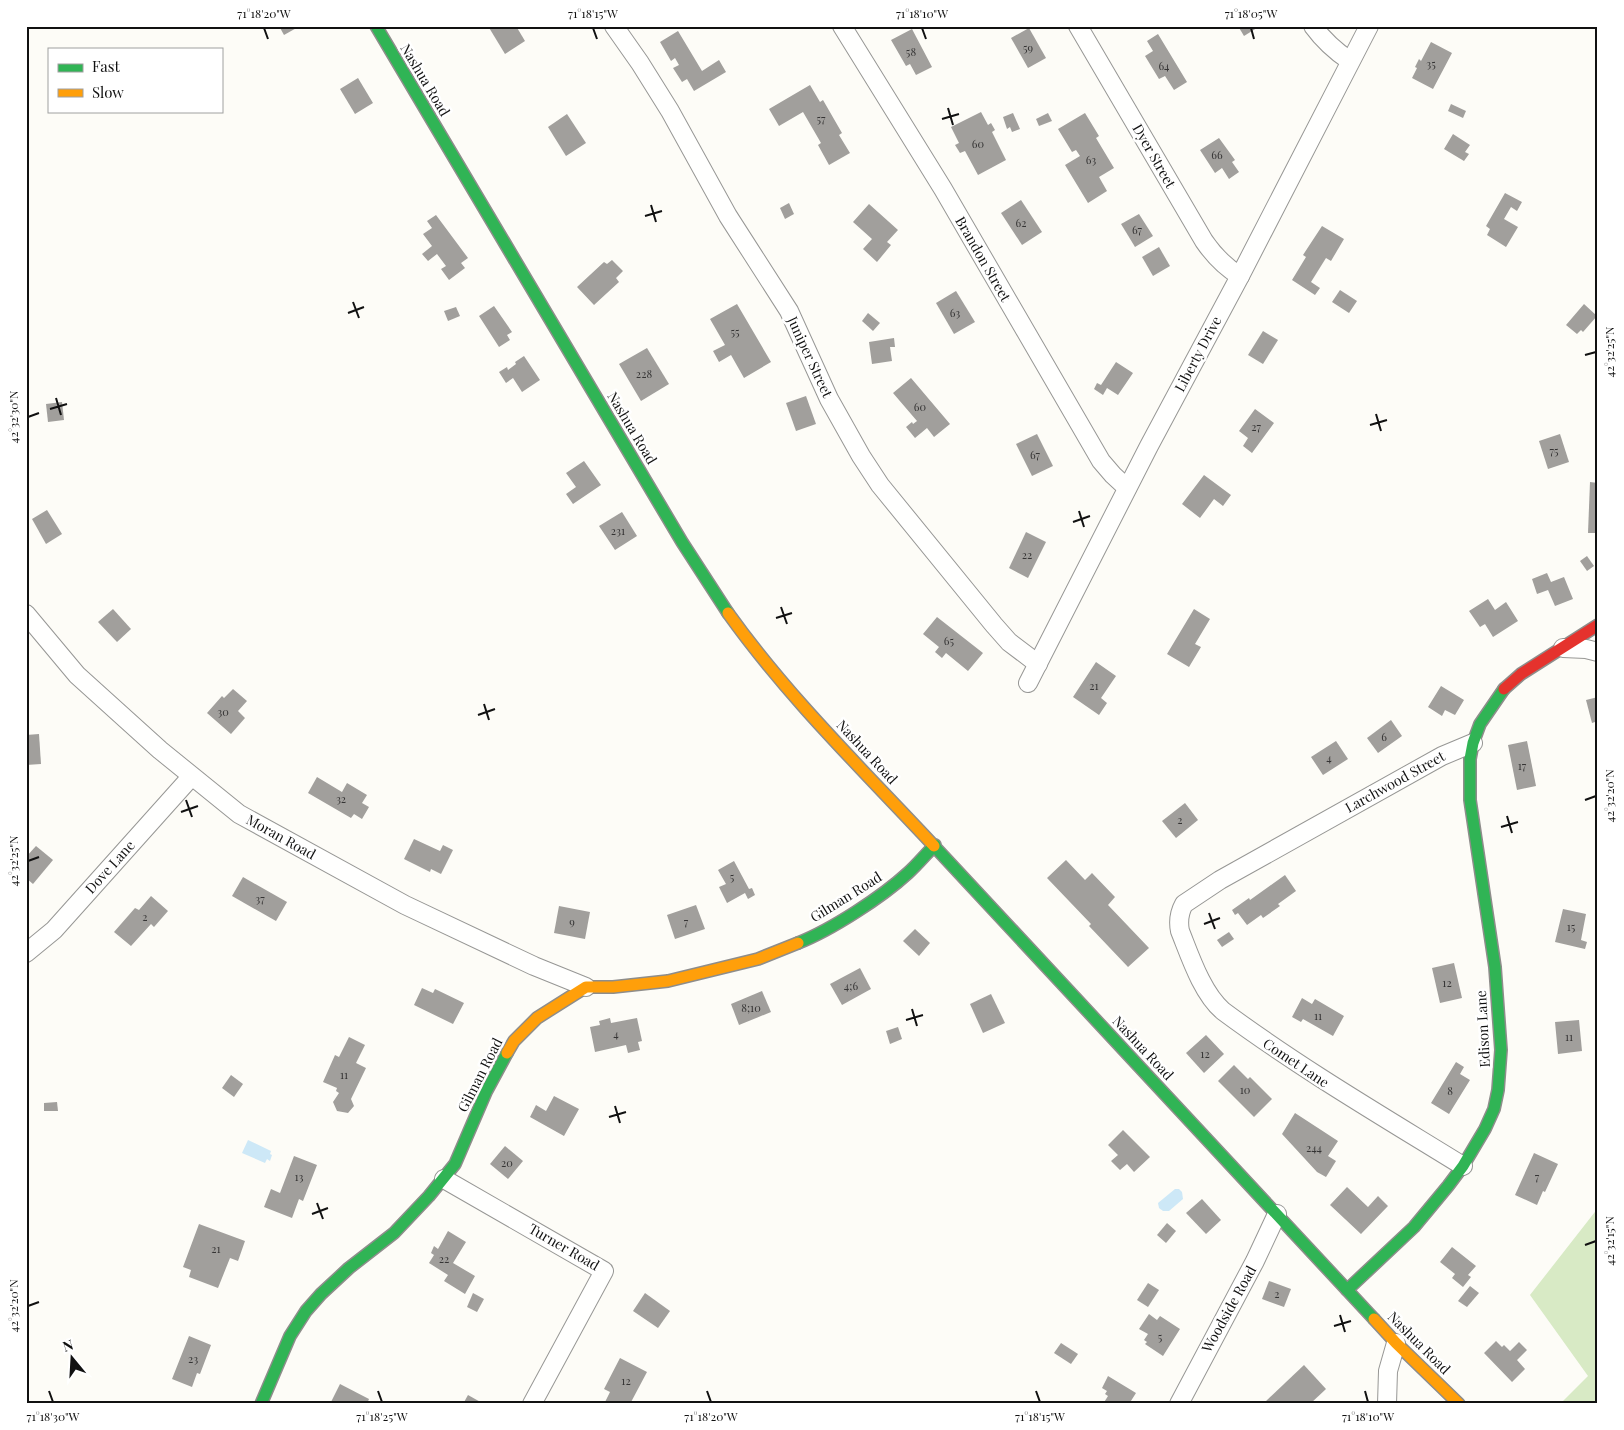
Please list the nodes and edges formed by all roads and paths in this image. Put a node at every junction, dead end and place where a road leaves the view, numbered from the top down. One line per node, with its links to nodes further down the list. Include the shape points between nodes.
1 (376, 26): 18 (main road, Nashua Road, via 682,542 724,606 754,649 793,694)
2 (614, 26): 14 (street, Juniper Street, via 670,111 728,216 789,311 860,456 994,625 1009,642)
3 (842, 26): 9 (street, Brandon Street, via 948,197 1101,461)
4 (1078, 26): 8 (street, Dyer Street, via 1204,241 1226,268)
5 (1313, 26): 7 (street, via 1333,50)
6 (1369, 26): 7 (street, Liberty Drive)
7 (1350, 62): 8 (street, Liberty Drive)
8 (1240, 276): 9 (street, Liberty Drive)
9 (1128, 488): 14 (street, Liberty Drive)
10 (26, 614): 17 (street, Moran Road, via 77,675)
11 (1598, 625): 12 (main road)
12 (1563, 648): 13 (street); 16 (main road, via 1521,674 1504,689 1480,724)
13 (1598, 652)
14 (1038, 664): 15 (street, Liberty Drive)
15 (1028, 683)
16 (1473, 743): 19 (street, Larchwood Street, via 1442,756 1220,880 1184,904); 22 (main road, Edison Lane, via 1470,800 1492,941 1502,1050 1494,1109)
17 (191, 777): 20 (street, Dove Lane, via 54,930); 21 (street, Moran Road, via 239,814 405,905)
18 (935, 845): 21 (main road, Gilman Road, via 886,891 801,942 758,959 668,980); 24 (main road, Nashua Road)
19 (1179, 916): 22 (street, Comet Lane, via 1183,939 1206,990 1217,1006 1318,1078)
20 (26, 953)
21 (586, 987): 23 (main road, Gilman Road, via 537,1018 514,1041)
22 (1463, 1166): 25 (main road, Edison Lane, via 1414,1227)
23 (444, 1179): 27 (main road, Gilman Road, via 394,1233 349,1268 306,1311 290,1336); 28 (street, Turner Road, via 604,1270)
24 (1277, 1214): 25 (main road, Nashua Road); 29 (street, Woodside Road)
25 (1347, 1290): 26 (main road, Nashua Road)
26 (1396, 1343): 30 (street, via 1388,1371); 31 (main road, Nashua Road)
27 (262, 1404)
28 (532, 1404)
29 (1179, 1404)
30 (1387, 1404)
31 (1459, 1404)

